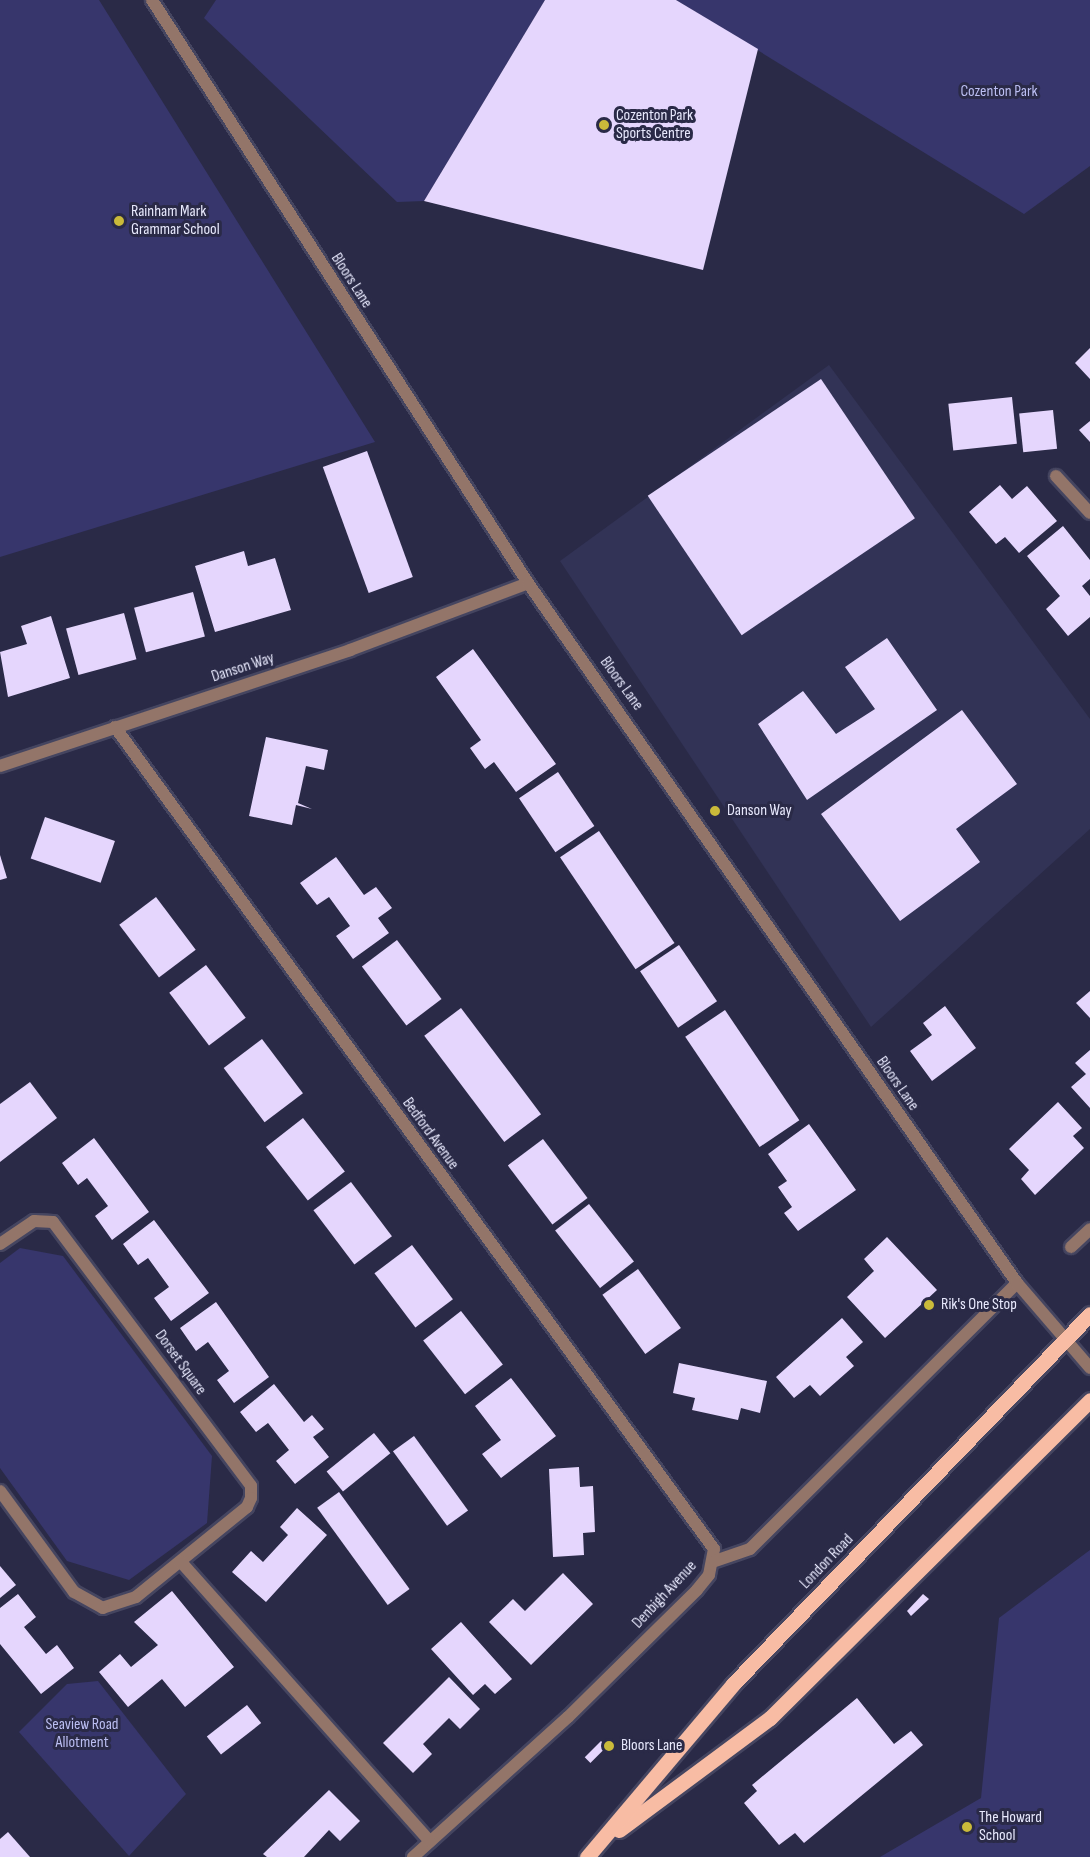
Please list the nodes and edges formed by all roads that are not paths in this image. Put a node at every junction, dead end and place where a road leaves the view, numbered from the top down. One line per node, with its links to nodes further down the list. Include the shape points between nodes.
1 (152, 0): 4 (street, Bloors Lane)
2 (1056, 476): 3 (street)
3 (1090, 513)
4 (528, 583): 5 (street, Danson Way, via 488,602); 10 (street, Bloors Lane)
5 (115, 727): 6 (street, Danson Way); 16 (street, Bedford Avenue, via 708,1537)
6 (0, 766)
7 (1090, 1229): 9 (street)
8 (0, 1244): 17 (street, Dorset Square, via 34,1221 53,1222 251,1486 247,1507)
9 (1071, 1247)
10 (1017, 1283): 12 (street, Bloors Lane); 16 (street, Denbigh Avenue, via 750,1549)
11 (1090, 1314): 12 (main road, London Road)
12 (1064, 1340): 13 (street, Bloors Lane); 19 (main road, London Road, via 733,1684)
13 (1090, 1368)
14 (1090, 1400): 19 (main road, London Road, via 770,1718)
15 (0, 1491): 17 (street, Dorset Square, via 74,1592 92,1606 118,1606)
16 (715, 1561): 18 (street, Denbigh Avenue, via 710,1575 679,1608)
17 (181, 1562): 18 (street)
18 (430, 1841): 20 (street, Denbigh Avenue)
19 (600, 1844): 21 (main road, London Road)
20 (413, 1857)
21 (587, 1857)

